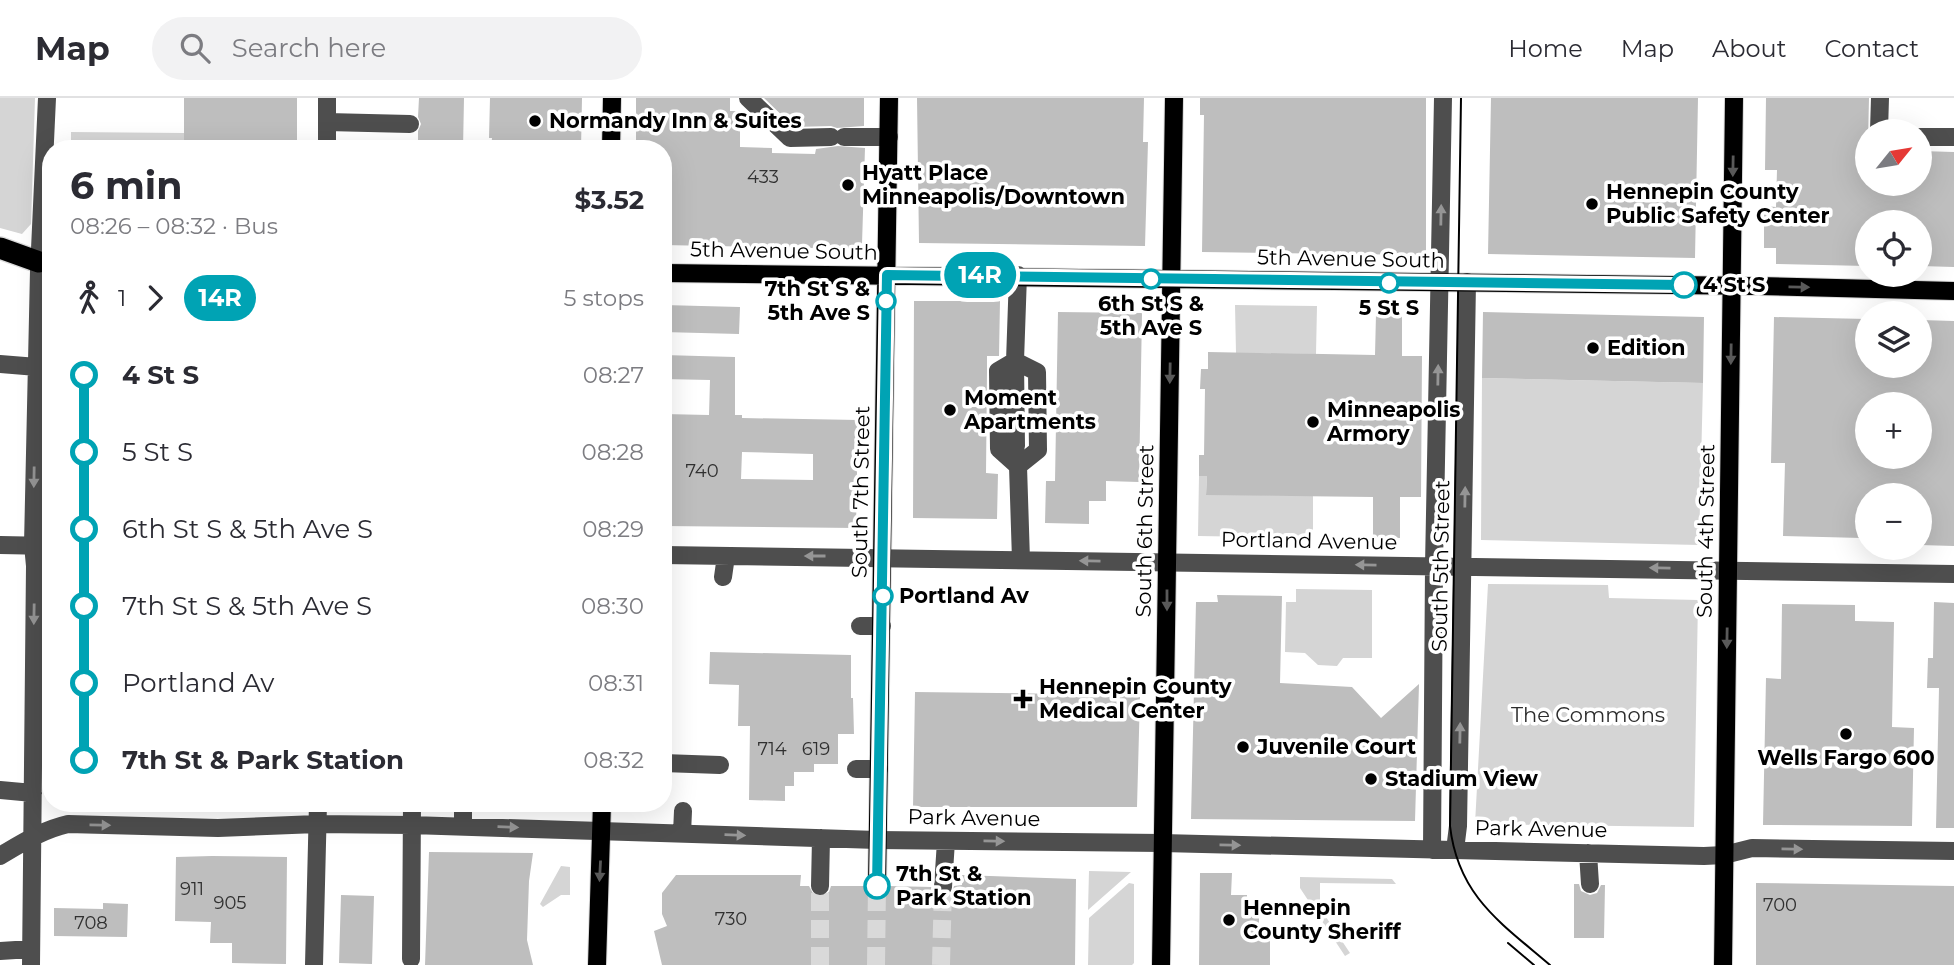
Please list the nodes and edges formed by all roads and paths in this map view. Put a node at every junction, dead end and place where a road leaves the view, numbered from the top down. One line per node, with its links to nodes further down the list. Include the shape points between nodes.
1 (47, 98): 16 (street)
2 (327, 98): 11 (street)
3 (612, 98): 18 (main road)
4 (748, 98): 13 (street, via 790,138)
5 (889, 98): 13 (main road, South 7th Street)
6 (1174, 98): 24 (main road, South 6th Street)
7 (1443, 98): 26 (street, South 5th Street, one-way to 7)
8 (1734, 98): 27 (main road, South 4th Street, one-way to 27)
9 (1880, 98): 10 (street)
10 (1880, 119)
11 (327, 122): 12 (street); 17 (street)
12 (410, 124)
13 (889, 137): 22 (main road, South 7th Street)
14 (1932, 137): 15 (street)
15 (1954, 138)
16 (46, 140)
17 (327, 140)
18 (611, 140)
19 (0, 248): 20 (highway)
20 (42, 261)
21 (672, 273): 22 (main road, 5th Avenue South)
22 (887, 275): 23 (main road, 5th Avenue South); 40 (main road, South 7th Street)
23 (1018, 275): 24 (main road, 5th Avenue South); 30 (street)
24 (1171, 280): 26 (main road, 5th Avenue South); 42 (main road, South 6th Street, one-way to 42)
25 (1467, 282): 26 (main road, 5th Avenue South); 27 (main road, 5th Avenue South); 43 (street, South 5th Street, one-way to 25)
26 (1440, 283): 44 (street, South 5th Street, one-way to 26)
27 (1730, 286): 28 (main road, 5th Avenue South, one-way to 28); 45 (main road, South 4th Street, one-way to 45)
28 (1954, 291)
29 (42, 301): 32 (street)
30 (1015, 361): 34 (street); 35 (street, via 998,372 999,449); 35 (street, via 1037,372 1038,450)
31 (0, 364): 32 (street)
32 (37, 367): 33 (street)
33 (42, 397)
34 (1016, 446)
35 (1018, 466): 41 (street)
36 (0, 545): 37 (street)
37 (42, 546): 50 (street, one-way to 50, via 35,566)
38 (672, 555): 39 (street, Portland Avenue)
39 (726, 556): 40 (street, Portland Avenue, one-way to 39); 47 (street)
40 (884, 557): 41 (street, Portland Avenue); 49 (main road, South 7th Street)
41 (1021, 560): 42 (street, Portland Avenue, one-way to 41)
42 (1168, 562): 44 (street, Portland Avenue, one-way to 42); 71 (main road, South 6th Street, one-way to 71)
43 (1464, 565): 44 (street, Portland Avenue); 45 (street, Portland Avenue, one-way to 43); 73 (street, South 5th Street, one-way to 43)
44 (1434, 566): 72 (street, South 5th Street)
45 (1729, 570): 46 (street, Portland Avenue); 76 (main road, South 4th Street, one-way to 76)
46 (1954, 574)
47 (723, 577)
48 (860, 626): 49 (street)
49 (882, 626): 54 (main road, South 7th Street)
50 (42, 685): 56 (street)
51 (672, 763): 52 (street)
52 (720, 765)
53 (856, 769): 54 (street)
54 (879, 769): 69 (main road, South 7th Street)
55 (0, 790): 56 (street)
56 (33, 793): 67 (street)
57 (683, 811): 66 (street)
58 (318, 812): 62 (street)
59 (412, 812): 63 (street)
60 (463, 812): 64 (street)
61 (602, 812): 65 (main road)
62 (317, 824): 63 (street, Park Avenue); 67 (street, Park Avenue, one-way to 62, via 68,824 218,828); 85 (street)
63 (411, 825): 64 (street, Park Avenue); 84 (street)
64 (463, 826): 65 (street, Park Avenue, one-way to 65)
65 (601, 830): 66 (street, Park Avenue); 86 (main road, one-way to 86)
66 (682, 833): 68 (street, Park Avenue, one-way to 68)
67 (34, 836): 77 (street, Park Avenue); 83 (street)
68 (821, 838): 69 (street, Park Avenue); 79 (street)
69 (877, 840): 70 (street, Park Avenue); 80 (main road, South 7th Street)
70 (946, 841): 71 (street, Park Avenue, one-way to 71); 81 (street)
71 (1162, 843): 72 (street, Park Avenue, one-way to 72); 87 (main road, South 6th Street)
72 (1432, 850): 73 (street, Park Avenue)
73 (1455, 850): 75 (street, Park Avenue)
74 (1954, 851): 76 (street, Park Avenue, one-way to 74, via 1752,848)
75 (1588, 853): 76 (street, Park Avenue); 78 (street)
76 (1724, 855): 88 (main road, South 4th Street)
77 (0, 856)
78 (1590, 884)
79 (820, 886)
80 (877, 886)
81 (943, 887)
82 (0, 951): 83 (street)
83 (31, 957)
84 (411, 959)
85 (314, 965)
86 (597, 965)
87 (1161, 965)
88 (1723, 965)

